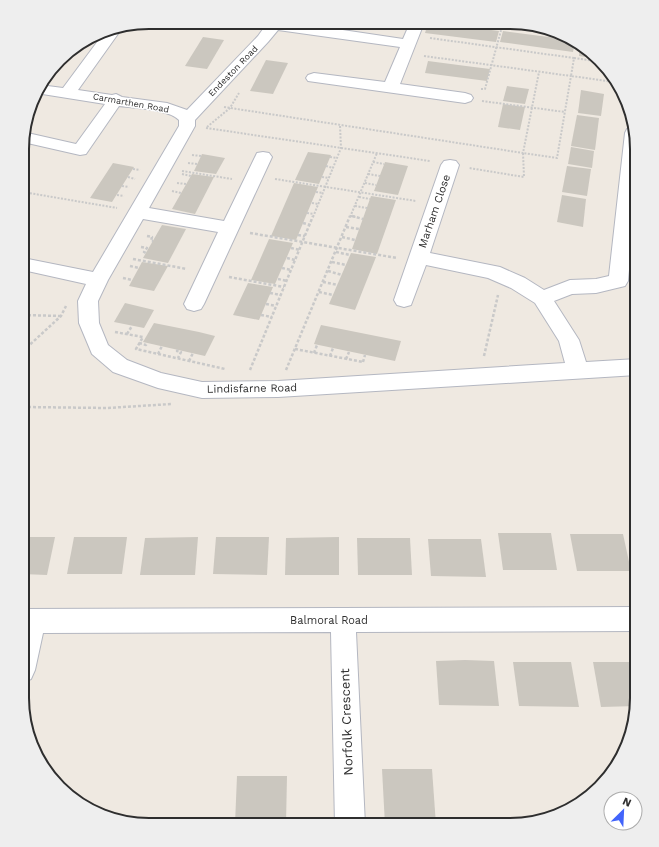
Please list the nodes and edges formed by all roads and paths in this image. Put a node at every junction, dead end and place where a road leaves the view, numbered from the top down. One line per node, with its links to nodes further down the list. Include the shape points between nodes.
1 (271, 29): 20 (street, Endeston Road)
2 (321, 29): 4 (street)
3 (502, 29): 6 (path)
4 (411, 39): 6 (path); 9 (path); 15 (street)
5 (96, 41): 17 (street)
6 (497, 47): 7 (path); 9 (path)
7 (574, 58): 8 (path); 11 (path)
8 (590, 60)
9 (491, 65): 10 (path); 18 (path, via 486,89 475,88)
10 (539, 72): 11 (path); 22 (path)
11 (571, 76): 13 (path); 23 (path)
12 (314, 78): 15 (street)
13 (609, 81)
14 (241, 88): 21 (path)
15 (391, 88): 18 (street)
16 (45, 90): 17 (street, Carmarthen Road)
17 (68, 92): 19 (street, Carmarthen Road)
18 (469, 99): 22 (path)
19 (116, 100): 24 (street, Carmarthen Road, via 167,108 181,113); 28 (street, via 80,150)
20 (202, 103): 21 (path); 24 (street, Endeston Road)
21 (230, 108): 25 (path); 26 (path)
22 (532, 108): 23 (path); 30 (path)
23 (565, 112): 30 (path, via 557,158)
24 (187, 122): 26 (path); 32 (street)
25 (340, 125): 29 (path); 30 (path)
26 (206, 128): 27 (path); 29 (path)
27 (202, 135)
28 (30, 139)
29 (341, 148): 31 (path); 36 (path)
30 (523, 152): 41 (path, via 524,177)
31 (377, 153): 37 (path); 41 (path)
32 (180, 156): 33 (path); 39 (path); 44 (path); 69 (street, Lindisfarne Road)
33 (201, 156)
34 (262, 157): 50 (street)
35 (330, 157): 36 (path)
36 (337, 158): 43 (path)
37 (373, 162): 40 (path); 45 (path)
38 (630, 163): 116 (street, via 618,281 596,286 570,287)
39 (197, 164)
40 (384, 164)
41 (450, 165): 66 (street, Marham Close)
42 (326, 166): 43 (path)
43 (333, 168): 51 (path)
44 (181, 170): 46 (path, via 179,174); 50 (path)
45 (368, 174): 47 (path); 52 (path)
46 (191, 176)
47 (380, 176)
48 (322, 177): 51 (path)
49 (177, 178): 53 (path, via 174,182)
50 (252, 178): 55 (path); 77 (street)
51 (329, 178): 55 (path)
52 (365, 183): 54 (path); 58 (path)
53 (186, 184)
54 (376, 185)
55 (325, 186): 58 (path); 61 (path)
56 (172, 187): 60 (path, via 170,191)
57 (316, 192): 61 (path)
58 (360, 192): 62 (path); 66 (path)
59 (29, 193): 69 (path)
60 (181, 193)
61 (323, 193): 65 (path)
62 (359, 197): 63 (path); 67 (path)
63 (370, 199)
64 (312, 202): 65 (path)
65 (318, 204): 71 (path)
66 (436, 205): 95 (street, Marham Close)
67 (355, 206): 68 (path); 72 (path)
68 (367, 208)
69 (146, 213): 77 (street); 83 (path, via 144,236 152,237 150,241); 107 (street, Lindisfarne Road)
70 (307, 213): 71 (path)
71 (314, 214): 75 (path)
72 (350, 216): 73 (path); 76 (path)
73 (363, 219)
74 (303, 224): 75 (path)
75 (310, 225): 80 (path)
76 (346, 227): 78 (path); 81 (path)
77 (228, 228): 84 (path); 118 (street)
78 (359, 229)
79 (298, 235): 80 (path)
80 (305, 236): 84 (path)
81 (342, 238): 82 (path); 86 (path)
82 (355, 240)
83 (153, 241)
84 (302, 243): 86 (path); 88 (path)
85 (138, 246): 91 (path, via 147,248 144,252)
86 (337, 247): 90 (path); 95 (path)
87 (291, 248): 88 (path)
88 (300, 250): 94 (path)
89 (134, 252): 99 (path, via 127,266)
90 (336, 252): 92 (path); 96 (path)
91 (146, 253)
92 (350, 255)
93 (286, 258): 94 (path)
94 (295, 260): 101 (path)
95 (418, 260): 105 (street, Marham Close, via 493,272); 117 (street, Marham Close)
96 (332, 262): 98 (path); 103 (path)
97 (29, 265): 107 (street)
98 (346, 265)
99 (139, 268)
100 (282, 268): 101 (path)
101 (291, 270): 109 (path)
102 (124, 272): 108 (path, via 120,278)
103 (328, 272): 104 (path); 110 (path)
104 (342, 275)
105 (508, 278): 116 (street, Marham Close); 145 (path, via 500,285)
106 (278, 279): 109 (path)
107 (98, 280): 126 (street, Lindisfarne Road, via 88,300 89,323)
108 (132, 280)
109 (287, 281): 114 (path)
110 (323, 282): 111 (path); 112 (path)
111 (338, 285)
112 (319, 292): 115 (path); 133 (path)
113 (270, 293): 114 (path)
114 (281, 295): 120 (path)
115 (333, 295)
116 (542, 298): 149 (street, Marham Close, via 569,340)
117 (404, 300)
118 (194, 304)
119 (266, 304): 120 (path)
120 (276, 306): 124 (path)
121 (29, 315): 123 (path)
122 (261, 315): 124 (path)
123 (61, 316)
124 (272, 317): 150 (path)
125 (132, 326): 127 (path)
126 (93, 334): 127 (path, via 106,330); 152 (street, Lindisfarne Road, via 99,349 120,366 158,380)
127 (127, 334): 128 (path, via 143,337)
128 (140, 343): 129 (path); 138 (path, via 136,349)
129 (147, 343)
130 (317, 345): 135 (path)
131 (162, 346): 138 (path)
132 (333, 348): 140 (path)
133 (295, 349): 135 (path); 151 (path)
134 (178, 350): 141 (path, via 177,352 181,352)
135 (314, 352): 140 (path)
136 (349, 352): 142 (path)
137 (193, 353): 143 (path)
138 (158, 354): 141 (path)
139 (366, 355): 144 (path)
140 (330, 356): 142 (path)
141 (178, 358): 143 (path)
142 (346, 359): 144 (path)
143 (190, 361): 148 (path)
144 (363, 362): 146 (path)
145 (482, 363)
146 (370, 364)
147 (630, 367): 149 (street, Lindisfarne Road)
148 (226, 369)
149 (578, 371): 151 (street, Lindisfarne Road)
150 (249, 374)
151 (278, 389): 152 (street, Lindisfarne Road)
152 (202, 390): 153 (path, via 179,404 107,408)
153 (29, 407)
154 (630, 619): 155 (street, Balmoral Road)
155 (343, 620): 156 (street, Balmoral Road); 157 (street, Norfolk Crescent)
156 (29, 621)
157 (350, 818)

